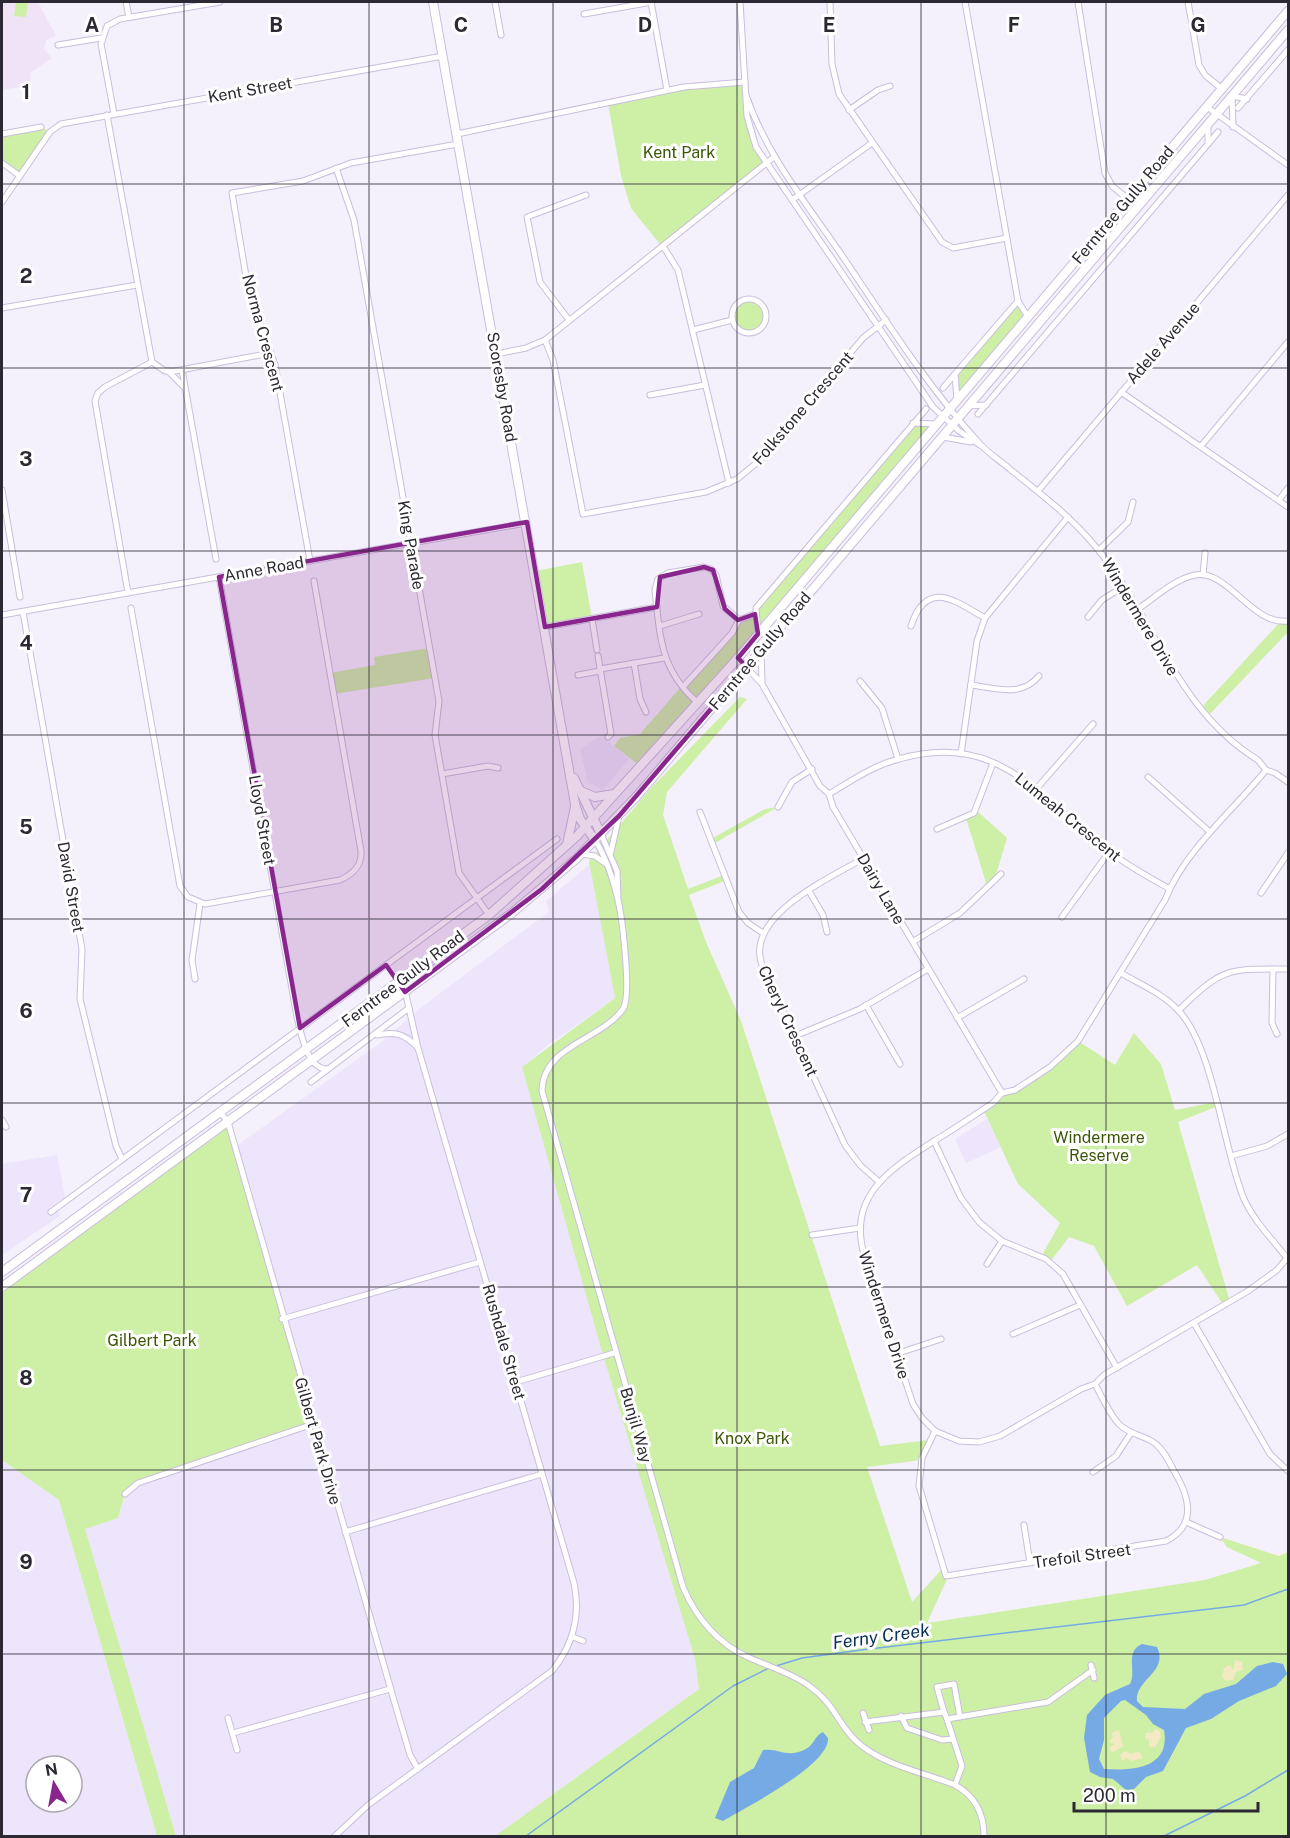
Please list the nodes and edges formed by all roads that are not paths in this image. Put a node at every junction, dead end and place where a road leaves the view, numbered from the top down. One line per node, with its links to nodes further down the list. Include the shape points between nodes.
1 (126, 2): 13 (street)
2 (219, 2): 13 (street)
3 (433, 2): 19 (main road, Scoresby Road)
4 (495, 2): 15 (street)
5 (652, 2): 12 (street); 23 (street)
6 (740, 2): 20 (street)
7 (830, 2): 29 (street, via 834,75)
8 (965, 2): 53 (street)
9 (1078, 2): 50 (street, via 1105,173 1112,186)
10 (1188, 2): 22 (street, via 1199,65)
11 (1288, 11): 22 (main road, Ferntree Gully Road)
12 (584, 14)
13 (129, 17): 16 (street, via 110,23)
14 (1288, 30): 25 (main road, Ferntree Gully Road)
15 (501, 35)
16 (101, 38): 17 (street); 30 (street)
17 (58, 45)
18 (1288, 50): 26 (street)
19 (443, 56): 30 (street, Kent Street); 37 (main road, Scoresby Road)
20 (745, 82): 23 (street); 24 (street)
21 (890, 86): 29 (street)
22 (1222, 89): 27 (main road, Ferntree Gully Road)
23 (667, 90): 37 (street)
24 (747, 95): 41 (street, via 758,129); 43 (street, via 749,129)
25 (1232, 96): 26 (street); 31 (main road, Ferntree Gully Road); 34 (street)
26 (1247, 99): 28 (street)
27 (1207, 107): 31 (street); 50 (main road, Ferntree Gully Road)
28 (1239, 108)
29 (849, 110): 38 (street)
30 (110, 115): 46 (street, Kent Street, via 57,126); 55 (street)
31 (1216, 115): 32 (main road, Ferntree Gully Road); 34 (street)
32 (1208, 125): 40 (street); 82 (main road, Ferntree Gully Road)
33 (41, 127): 36 (street)
34 (1233, 127): 44 (street)
35 (1218, 132): 40 (street, Ferntree Gully Road)
36 (2, 134)
37 (457, 134): 39 (main road, Scoresby Road)
38 (872, 143): 48 (street); 53 (street, via 946,251)
39 (459, 144): 45 (street, Norma Crescent); 68 (main road, Scoresby Road)
40 (1208, 144): 81 (street, Ferntree Gully Road)
41 (774, 157): 43 (street); 48 (street)
42 (2, 163): 46 (street)
43 (766, 163): 51 (street); 54 (street)
44 (1288, 165)
45 (336, 168): 67 (street, Norma Crescent, via 303,181 232,193 249,294); 103 (street, King Parade, via 354,220)
46 (20, 176): 52 (street)
47 (586, 195): 60 (street, via 527,217 540,282)
48 (800, 195): 51 (street); 62 (street)
49 (1288, 195): 77 (street, Adele Avenue)
50 (1128, 199): 57 (main road, Ferntree Gully Road)
51 (792, 200): 63 (street)
52 (2, 202)
53 (1007, 238): 56 (street)
54 (663, 246): 60 (street); 64 (street, via 678,270)
55 (136, 285): 58 (street); 69 (street)
56 (1020, 304): 57 (street); 59 (street); 72 (street)
57 (1036, 307): 59 (main road, Ferntree Gully Road)
58 (2, 308)
59 (1028, 317): 80 (main road, Ferntree Gully Road)
60 (569, 320): 65 (street)
61 (732, 320): 61 (street, via 733,309 747,299 759,302 766,312 762,327 753,333 742,332); 64 (street)
62 (886, 320): 63 (street, Folkstone Crescent); 76 (street)
63 (877, 326): 79 (street); 94 (street, Folkstone Crescent, via 759,461)
64 (693, 330): 73 (street)
65 (545, 340): 68 (street); 94 (street, Folkstone Crescent, via 553,357 583,514 699,494)
66 (1288, 342): 93 (street)
67 (271, 354): 70 (street); 107 (street, Norma Crescent)
68 (496, 354): 102 (main road, Scoresby Road)
69 (152, 362): 71 (street); 112 (street, via 105,387 95,401)
70 (182, 370): 71 (street); 74 (street)
71 (168, 371): 74 (street)
72 (955, 374): 75 (street); 80 (street)
73 (705, 385): 78 (street); 94 (street)
74 (186, 388): 106 (street)
75 (943, 388)
76 (934, 391): 79 (street); 84 (street)
77 (1121, 392): 93 (street); 97 (street, Adele Avenue)
78 (650, 395)
79 (927, 398): 86 (street)
80 (957, 400): 84 (main road, Ferntree Gully Road)
81 (986, 405): 82 (street); 85 (street, Ferntree Gully Road)
82 (968, 406): 87 (main road, Ferntree Gully Road)
83 (926, 409): 88 (street, Ferntree Gully Road)
84 (949, 409): 86 (main road, Ferntree Gully Road); 87 (street)
85 (978, 414)
86 (943, 417): 87 (street); 89 (main road, Ferntree Gully Road)
87 (955, 422): 90 (main road, Ferntree Gully Road); 91 (street, Windermere Drive); 92 (street, Windermere Drive)
88 (913, 423): 89 (street); 119 (street, Ferntree Gully Road)
89 (936, 424): 129 (main road, Ferntree Gully Road)
90 (942, 437): 91 (street, Windermere Drive); 130 (main road, Ferntree Gully Road)
91 (973, 443): 92 (street, Windermere Drive)
92 (981, 446): 97 (street, Windermere Drive)
93 (1201, 446): 98 (street)
94 (729, 483)
95 (1288, 488): 98 (street)
96 (2, 490): 113 (street)
97 (1038, 491): 101 (street, Windermere Drive)
98 (1279, 500): 100 (street)
99 (1133, 502): 104 (street, via 1128,522)
100 (1288, 507)
101 (1068, 517): 104 (street, Windermere Drive); 122 (street)
102 (527, 522): 103 (street, Anne Road); 128 (main road, Scoresby Road)
103 (411, 543): 107 (street, Anne Road); 153 (street, King Parade, via 440,705 435,730)
104 (1099, 550): 111 (street, Windermere Drive)
105 (1205, 553): 108 (street)
106 (216, 559)
107 (310, 561): 109 (street, Anne Road)
108 (1203, 575): 116 (street, via 1188,577); 125 (street, via 1267,618)
109 (219, 577): 112 (street, Anne Road); 180 (street, Lloyd Street)
110 (314, 581): 180 (street, via 361,858 355,870 340,880)
111 (1124, 586): 116 (street, Windermere Drive); 121 (street, via 1102,600)
112 (128, 593): 117 (street, Anne Road)
113 (20, 597)
114 (657, 607): 123 (street); 124 (street, via 655,587 660,577 706,567 716,575 724,608); 126 (street)
115 (131, 608): 184 (street, via 179,881 184,894)
116 (1138, 609): 151 (street, Windermere Drive, via 1186,690 1211,720)
117 (23, 612): 120 (street, Anne Road); 220 (street, David Street, via 83,952 80,999)
118 (699, 614): 126 (street)
119 (755, 614): 124 (street); 129 (street, Ferntree Gully Road)
120 (2, 615)
121 (1088, 617)
122 (985, 618): 127 (street, via 938,596 927,601); 140 (street, via 978,636)
123 (591, 619): 128 (street); 135 (street)
124 (739, 620): 141 (street)
125 (1288, 621)
126 (660, 626): 131 (street)
127 (911, 626)
128 (545, 627): 152 (main road, Scoresby Road)
129 (758, 634): 132 (main road, Ferntree Gully Road)
130 (761, 650): 134 (main road, Ferntree Gully Road); 139 (street, Dairy Lane)
131 (664, 658): 133 (street); 141 (street)
132 (738, 658): 134 (street, Dairy Lane); 142 (main road, Ferntree Gully Road)
133 (634, 663): 135 (street); 143 (street)
134 (747, 667): 139 (street, Dairy Lane); 163 (main road, Ferntree Gully Road)
135 (600, 670): 136 (street); 145 (street, via 611,734)
136 (578, 675)
137 (1039, 676): 140 (street, via 1027,688 1016,691)
138 (860, 681): 147 (street, via 882,708)
139 (762, 684): 150 (street, Dairy Lane)
140 (971, 685): 146 (street)
141 (683, 687): 142 (street)
142 (698, 703): 158 (main road, Ferntree Gully Road)
143 (646, 712)
144 (1093, 724): 156 (street)
145 (608, 737)
146 (961, 754): 147 (street, Lumeah Crescent, via 931,753); 148 (street, Lumeah Crescent)
147 (898, 759): 159 (street, Lumeah Crescent)
148 (993, 763): 156 (street, Lumeah Crescent); 166 (street, via 974,813)
149 (498, 768): 153 (street, via 488,766)
150 (812, 769): 159 (street, Dairy Lane); 161 (street, via 792,782)
151 (1266, 770): 155 (street, Windermere Drive); 167 (street, Windermere Drive)
152 (571, 772): 157 (main road, Scoresby Road); 160 (main road, Scoresby Road)
153 (442, 774): 183 (street, King Parade, via 459,873)
154 (1148, 777): 167 (street)
155 (1288, 782)
156 (1037, 788): 172 (street, Lumeah Crescent)
157 (581, 791): 158 (main road, via 595,797); 164 (main road, Scoresby Road)
158 (615, 794): 164 (main road, Ferntree Gully Road)
159 (829, 794): 175 (street, Dairy Lane)
160 (575, 804): 165 (main road, Scoresby Road); 170 (main road)
161 (778, 807)
162 (700, 812): 188 (street, via 739,912)
163 (619, 816): 168 (main road, Ferntree Gully Road); 171 (street)
164 (593, 819): 165 (main road, Ferntree Gully Road); 168 (main road, Scoresby Road)
165 (585, 827): 168 (main road, Scoresby Road); 170 (main road, Ferntree Gully Road)
166 (937, 829)
167 (1210, 832): 178 (street, Windermere Drive, via 1178,880)
168 (598, 837): 171 (street, Bunjil Way); 173 (main road, Ferntree Gully Road); 176 (street, Bunjil Way)
169 (556, 839): 183 (street, Ferntree Gully Road)
170 (567, 845): 185 (main road, Ferntree Gully Road)
171 (611, 852): 182 (street, Bunjil Way, via 618,877)
172 (1109, 852): 178 (street, Lumeah Crescent); 186 (street)
173 (581, 854): 176 (street, via 595,856); 197 (main road, Ferntree Gully Road, via 512,913)
174 (1288, 854): 181 (street)
175 (864, 858): 179 (street); 189 (street, Dairy Lane)
176 (608, 865): 182 (street, Bunjil Way)
177 (1001, 874): 189 (street, via 960,913)
178 (1168, 888): 193 (street, Windermere Drive, via 1165,900)
179 (810, 891): 187 (street); 188 (street, via 780,913)
180 (275, 892): 184 (street); 202 (street, Lloyd Street)
181 (1261, 893)
182 (618, 898): 238 (street, Bunjil Way, via 628,989 625,1006 555,1059 542,1086)
183 (476, 899): 185 (street, King Parade); 202 (street, Ferntree Gully Road)
184 (200, 904): 195 (street, via 192,960)
185 (489, 915): 196 (main road, Ferntree Gully Road)
186 (1062, 917)
187 (827, 932)
188 (763, 933): 205 (street, Cheryl Crescent, via 760,960)
189 (914, 941): 190 (street, Dairy Lane)
190 (928, 969): 198 (street); 201 (street, Dairy Lane)
191 (1273, 969): 192 (street); 200 (street, via 1222,973); 203 (street, via 1272,1023)
192 (1288, 969)
193 (1121, 973): 200 (street); 212 (street, Windermere Drive, via 1086,1031 1069,1051 1015,1090)
194 (1024, 978): 201 (street)
195 (195, 979)
196 (398, 982): 197 (street, Rushdale Street); 207 (main road, Ferntree Gully Road)
197 (405, 992): 199 (street, Rushdale Street); 208 (main road, Ferntree Gully Road)
198 (866, 1005): 205 (street); 209 (street)
199 (410, 1008): 204 (street, Ferntree Gully Road); 206 (street, Rushdale Street)
200 (1179, 1010): 219 (street, via 1199,1047)
201 (957, 1018): 212 (street, Dairy Lane)
202 (300, 1028): 207 (street, Lloyd Street); 220 (street, Ferntree Gully Road)
203 (1277, 1034)
204 (373, 1036): 206 (street, via 397,1033); 210 (street, Ferntree Gully Road)
205 (795, 1036): 221 (street, Cheryl Crescent, via 849,1151)
206 (418, 1048): 229 (street, Rushdale Street)
207 (308, 1050): 208 (street, Lloyd Street); 213 (main road, Ferntree Gully Road)
208 (312, 1060): 210 (street, via 320,1069); 215 (main road, Ferntree Gully Road)
209 (900, 1064)
210 (328, 1070): 211 (street, Ferntree Gully Road)
211 (311, 1082)
212 (1002, 1093): 218 (street, Windermere Drive)
213 (220, 1112): 215 (street, Gilbert Park Drive); 224 (main road, Ferntree Gully Road)
214 (2, 1120): 216 (street)
215 (228, 1122): 226 (main road, Ferntree Gully Road); 234 (street, Gilbert Park Drive)
216 (6, 1127)
217 (1288, 1134): 219 (street, via 1267,1146)
218 (934, 1141): 221 (street, Windermere Drive); 227 (street, via 965,1205)
219 (1232, 1156): 228 (street, via 1250,1211)
220 (122, 1159): 222 (street, Ferntree Gully Road)
221 (878, 1181): 223 (street, Windermere Drive)
222 (51, 1212)
223 (860, 1228): 225 (street); 239 (street, Windermere Drive, via 862,1250)
224 (60, 1231): 226 (main road); 231 (main road, Ferntree Gully Road)
225 (812, 1234)
226 (67, 1240): 232 (main road, Ferntree Gully Road)
227 (1002, 1241): 230 (street); 233 (street, via 1056,1266)
228 (1288, 1257): 235 (street, Windermere Drive, via 1263,1281)
229 (480, 1262): 234 (street); 241 (street, Rushdale Street)
230 (987, 1264)
231 (2, 1272)
232 (2, 1287)
233 (1080, 1305): 236 (street); 240 (street)
234 (282, 1319): 243 (street, Gilbert Park Drive)
235 (1194, 1323): 240 (street, Windermere Drive); 246 (street, via 1270,1454)
236 (1013, 1334)
237 (941, 1339): 239 (street)
238 (614, 1353): 241 (street); 271 (street, Bunjil Way, via 686,1594 700,1618 738,1652 788,1674 822,1696 867,1751)
239 (899, 1353): 244 (street, Windermere Drive, via 915,1408)
240 (1117, 1368): 242 (street, Windermere Drive)
241 (516, 1382): 248 (street, Rushdale Street)
242 (1095, 1384): 244 (street, Windermere Drive, via 993,1439 965,1442); 245 (street, via 1118,1422)
243 (313, 1424): 249 (street, via 138,1483); 252 (street, Gilbert Park Drive)
244 (935, 1431): 254 (street, Trefoil Street, via 920,1464 919,1486 946,1576)
245 (1131, 1433): 247 (street, via 1116,1456); 250 (street, via 1150,1440 1164,1454 1187,1494)
246 (1288, 1471)
247 (1093, 1472)
248 (542, 1474): 252 (street); 255 (street, Rushdale Street, via 576,1592)
249 (125, 1494)
250 (1186, 1522): 253 (street); 254 (street, Trefoil Street, via 1172,1538 1160,1543)
251 (1024, 1525): 254 (street)
252 (345, 1532): 258 (street, Gilbert Park Drive)
253 (1220, 1538)
254 (1030, 1563)
255 (573, 1637): 256 (street); 270 (street, Rushdale Street, via 545,1677)
256 (583, 1641)
257 (1094, 1678): 262 (street, via 1092,1667 1048,1702)
258 (390, 1689): 267 (street); 270 (street, Gilbert Park Drive)
259 (944, 1712): 261 (street); 262 (street, via 937,1689 940,1685 955,1686); 264 (street)
260 (863, 1713): 265 (street)
261 (901, 1716): 265 (street); 268 (street, via 906,1728 939,1740)
262 (960, 1717): 264 (street)
263 (228, 1718): 267 (street)
264 (947, 1719): 268 (street)
265 (865, 1722): 266 (street)
266 (869, 1730)
267 (233, 1733): 269 (street)
268 (953, 1739): 271 (street, via 962,1766)
269 (237, 1750)
270 (418, 1769): 272 (street, Rushdale Street, via 366,1807)
271 (955, 1785): 273 (street, Bunjil Way, via 977,1805)
272 (335, 1836)
273 (984, 1836)

